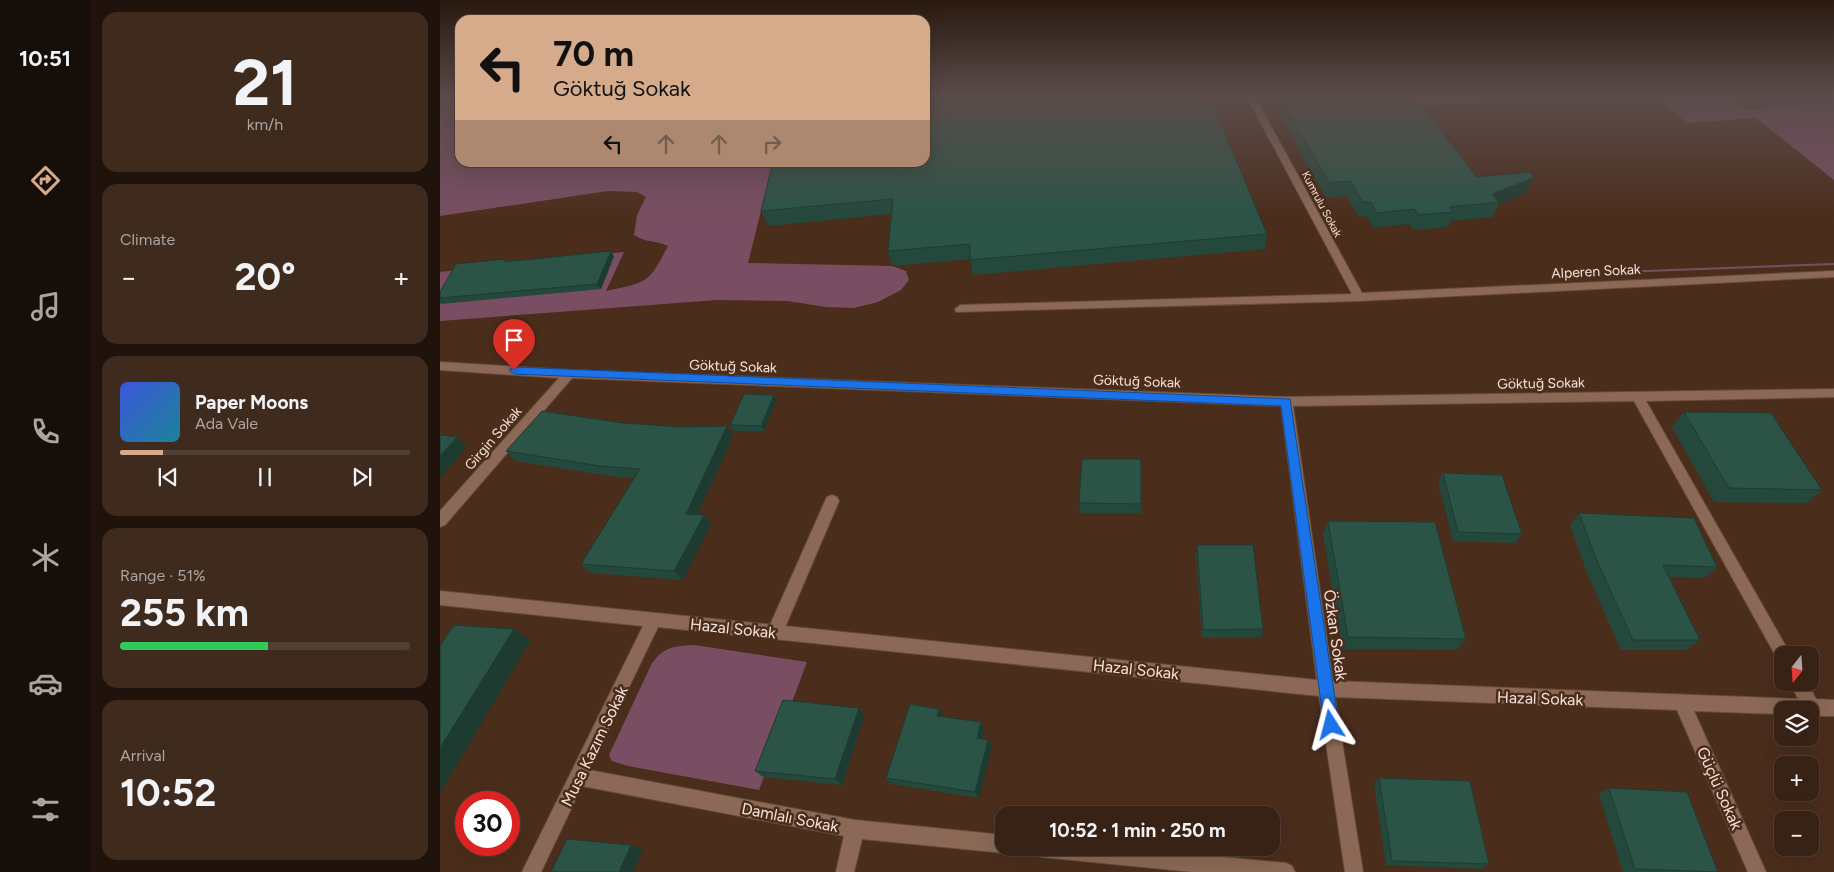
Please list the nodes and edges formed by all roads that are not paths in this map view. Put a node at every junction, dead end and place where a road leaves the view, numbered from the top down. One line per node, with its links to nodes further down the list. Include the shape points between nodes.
1 (1272, 136): 3 (street, Kumrulu Sokak)
2 (1834, 274): 3 (street, Alperen Sokak)
3 (1359, 297): 4 (street, Alperen Sokak)
4 (960, 309)
5 (440, 366): 6 (street, Göktuğ Sokak)
6 (569, 374): 9 (street, Göktuğ Sokak); 11 (street, Girgin Sokak)
7 (1834, 393): 8 (street, Göktuğ Sokak)
8 (1637, 396): 9 (street, Göktuğ Sokak); 15 (street)
9 (1286, 402): 16 (street, Özkan Sokak)
10 (832, 501): 14 (street)
11 (440, 521)
12 (440, 598): 13 (street, Hazal Sokak)
13 (654, 619): 14 (street, Hazal Sokak); 21 (street, Musa Kazım Sokak)
14 (775, 632): 16 (street, Hazal Sokak)
15 (1777, 646)
16 (1326, 689): 17 (street, Hazal Sokak); 28 (street, Özkan Sokak)
17 (1682, 703): 18 (street, Hazal Sokak); 29 (street, Güçlü Sokak)
18 (1774, 707)
19 (1819, 708): 20 (street, Hazal Sokak)
20 (1834, 708)
21 (579, 778): 22 (street, Damlalı Sokak); 25 (street, Musa Kazım Sokak)
22 (855, 829): 23 (street, Damlalı Sokak); 26 (street)
23 (995, 843)
24 (1123, 856): 27 (street)
25 (531, 872)
26 (845, 872)
27 (1286, 872)
28 (1354, 872)
29 (1758, 872)

